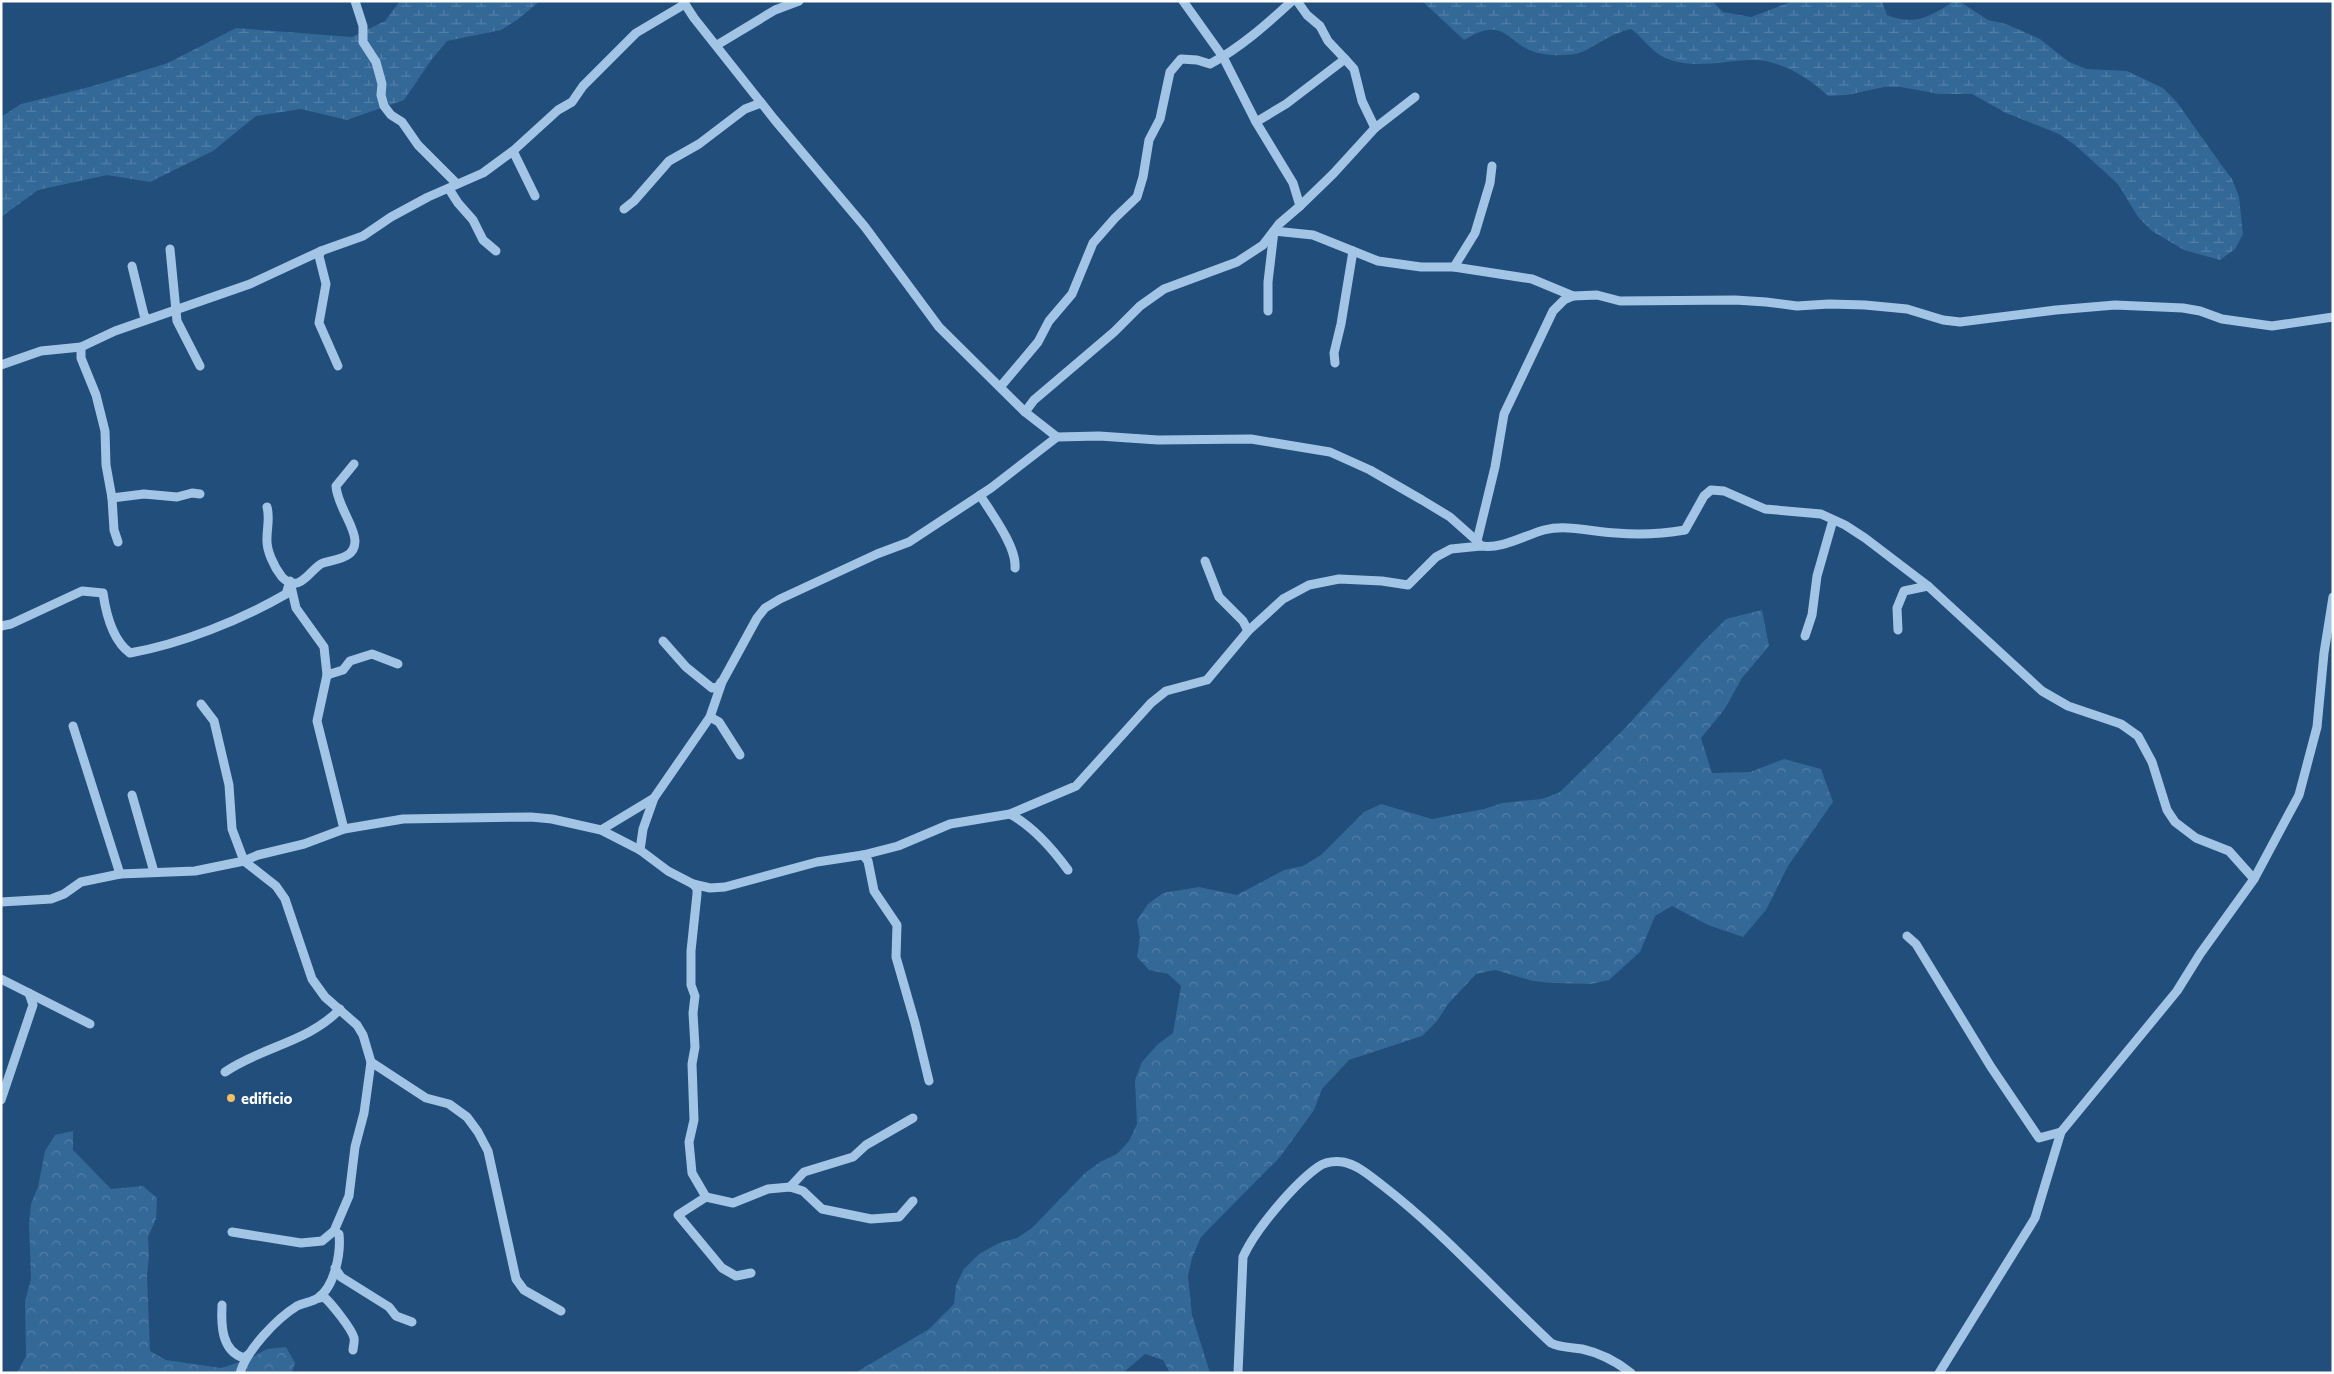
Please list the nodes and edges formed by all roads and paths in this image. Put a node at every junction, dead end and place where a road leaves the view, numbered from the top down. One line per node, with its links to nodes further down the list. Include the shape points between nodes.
1 (355, 1): 16 (street, via 363,26 363,42 376,62 384,106)
2 (799, 1): 7 (street, via 775,10)
3 (1183, 1): 8 (street)
4 (1292, 1): 8 (street)
5 (1296, 1): 9 (street)
6 (684, 3): 7 (street); 14 (street, via 636,33 583,86 572,102 558,110)
7 (717, 45): 11 (street)
8 (1223, 57): 12 (street); 38 (street, via 1210,64 1181,59 1170,72 1160,119 1149,140 1138,197 1093,243 1072,294)
9 (1345, 59): 12 (street, via 1286,104); 13 (street, via 1354,69 1362,101)
10 (1415, 97): 13 (street)
11 (761, 102): 20 (street, via 745,109 699,144 669,161); 38 (street, via 865,226 939,327)
12 (1256, 122): 19 (street, via 1293,183)
13 (1375, 128): 19 (street)
14 (513, 150): 16 (street, via 483,173); 18 (street)
15 (1492, 166): 27 (street, via 1475,234)
16 (457, 184): 17 (street)
17 (449, 190): 23 (street, via 428,197 363,236); 24 (street, via 483,240)
18 (535, 196)
19 (1300, 206): 21 (street)
20 (624, 209)
21 (1274, 231): 25 (street, via 1313,235); 30 (street); 39 (street, via 1263,245 1237,262 1164,289 1140,306)
22 (170, 249): 29 (street)
23 (321, 251): 29 (street, via 250,284); 37 (street, via 319,256 326,284 319,323)
24 (496, 251)
25 (1353, 251): 27 (street, via 1378,262); 34 (street, via 1334,353)
26 (132, 266): 32 (street)
27 (1454, 267): 28 (street, via 1532,279)
28 (1573, 296): 31 (street, via 1597,295 1620,302 1726,300 1797,306 1864,305 1907,309 1960,322 2115,306 2183,308 2272,326); 48 (street, via 1553,311 1504,414)
29 (175, 310): 32 (street); 36 (street, via 177,321)
30 (1268, 311)
31 (2333, 317)
32 (147, 319): 33 (street)
33 (81, 347): 35 (street, via 42,351); 44 (street, via 81,358 96,395 105,431 106,465)
34 (1335, 363)
35 (1, 365)
36 (200, 366)
37 (338, 366)
38 (1001, 386): 39 (street)
39 (1025, 412): 40 (street)
40 (1057, 437): 43 (street); 48 (street, via 1250,439 1330,452 1370,470 1450,517)
41 (354, 464): 51 (street, via 336,486 356,540 351,551 343,559 322,563 306,580)
42 (200, 494): 44 (street, via 177,497 144,494)
43 (980, 496): 50 (street, via 1005,536 1016,562); 61 (street, via 908,542 765,608)
44 (112, 498): 47 (street)
45 (267, 507): 51 (street, via 268,551 281,575)
46 (1833, 520): 48 (street, via 1821,514 1765,509 1724,491 1712,490 1704,496 1685,530 1663,534 1616,534 1566,528 1545,530 1492,548); 52 (street, via 1865,538); 57 (street)
47 (118, 542)
48 (1479, 544): 56 (street, via 1451,549 1436,557 1408,585 1382,580 1339,579 1309,585 1282,599)
49 (1205, 561): 56 (street, via 1219,597 1243,621)
50 (1015, 568)
51 (290, 581): 54 (street, via 286,594 262,608 141,651 130,652 121,647 107,616 102,594 82,591); 60 (street, via 296,608 324,647)
52 (1928, 586): 55 (street, via 1904,591 1897,608); 77 (street, via 2042,691 2068,706 2121,724 2138,736 2152,762 2167,810 2175,822 2196,838 2230,851)
53 (2333, 597): 77 (street, via 2317,727 2300,795)
54 (1, 626)
55 (1898, 630)
56 (1248, 631): 68 (street, via 1207,680 1166,691 1151,703 1076,786)
57 (1805, 636)
58 (663, 641): 61 (street, via 686,667 712,688)
59 (398, 664): 60 (street, via 372,654 350,661 343,670)
60 (327, 675): 69 (street, via 317,721)
61 (722, 682): 63 (street)
62 (201, 704): 73 (street, via 214,721 229,784 232,829)
63 (710, 717): 65 (street, via 719,722); 67 (street)
64 (73, 726): 76 (street)
65 (740, 755)
66 (132, 795): 75 (street)
67 (654, 798): 70 (street); 71 (street, via 642,829)
68 (1010, 814): 72 (street, via 950,824 898,846); 74 (street, via 1051,847)
69 (344, 829): 70 (street, via 403,819 531,817); 73 (street)
70 (601, 830): 71 (street)
71 (640, 850): 78 (street, via 668,871)
72 (863, 855): 78 (street, via 816,862 725,887); 87 (street, via 868,861 874,891 897,925 896,957)
73 (244, 861): 75 (street, via 195,871); 83 (street, via 276,886 285,899 312,979 325,997)
74 (1068, 870)
75 (154, 872): 76 (street)
76 (120, 874): 79 (street, via 82,882 51,899)
77 (2254, 880): 90 (street, via 2177,991)
78 (693, 884): 92 (street, via 697,888 691,951 691,985 695,996 692,1013 694,1120 689,1142 692,1172)
79 (1, 902)
80 (1907, 936): 90 (street, via 1916,944 2039,1138)
81 (1, 978): 82 (street)
82 (29, 993): 84 (street); 88 (street, via 33,1005)
83 (340, 1009): 85 (street, via 363,1035); 86 (street, via 332,1018 301,1036 240,1062)
84 (90, 1024)
85 (371, 1062): 94 (street, via 349,1196); 100 (street, via 426,1098 449,1104 467,1117 488,1151 516,1279 524,1290)
86 (225, 1072)
87 (929, 1082)
88 (1, 1100)
89 (913, 1118): 91 (street, via 866,1145 853,1157 804,1172)
90 (2061, 1132): 107 (street, via 2035,1218)
91 (790, 1187): 92 (street, via 768,1190 733,1203); 93 (street, via 803,1191 822,1209 871,1219 898,1217)
92 (706, 1197): 97 (street, via 678,1215 722,1268 736,1276)
93 (913, 1201)
94 (334, 1231): 95 (street, via 322,1241 301,1243); 96 (street, via 339,1234 340,1245)
95 (232, 1232)
96 (335, 1268): 98 (street); 101 (street, via 341,1277 389,1307 396,1316)
97 (751, 1273)
98 (319, 1298): 102 (street, via 324,1297 345,1323 354,1338); 103 (street, via 297,1306 269,1330)
99 (222, 1305): 103 (street, via 221,1328 225,1339 239,1356 244,1358)
100 (561, 1311)
101 (412, 1322)
102 (353, 1350)
103 (249, 1354): 104 (street)
104 (240, 1373)
105 (1238, 1373): 106 (street, via 1243,1257 1248,1245 1278,1205 1319,1166 1344,1162 1358,1168 1400,1199 1551,1343 1600,1355 1619,1363)
106 (1631, 1373)
107 (1939, 1373)

